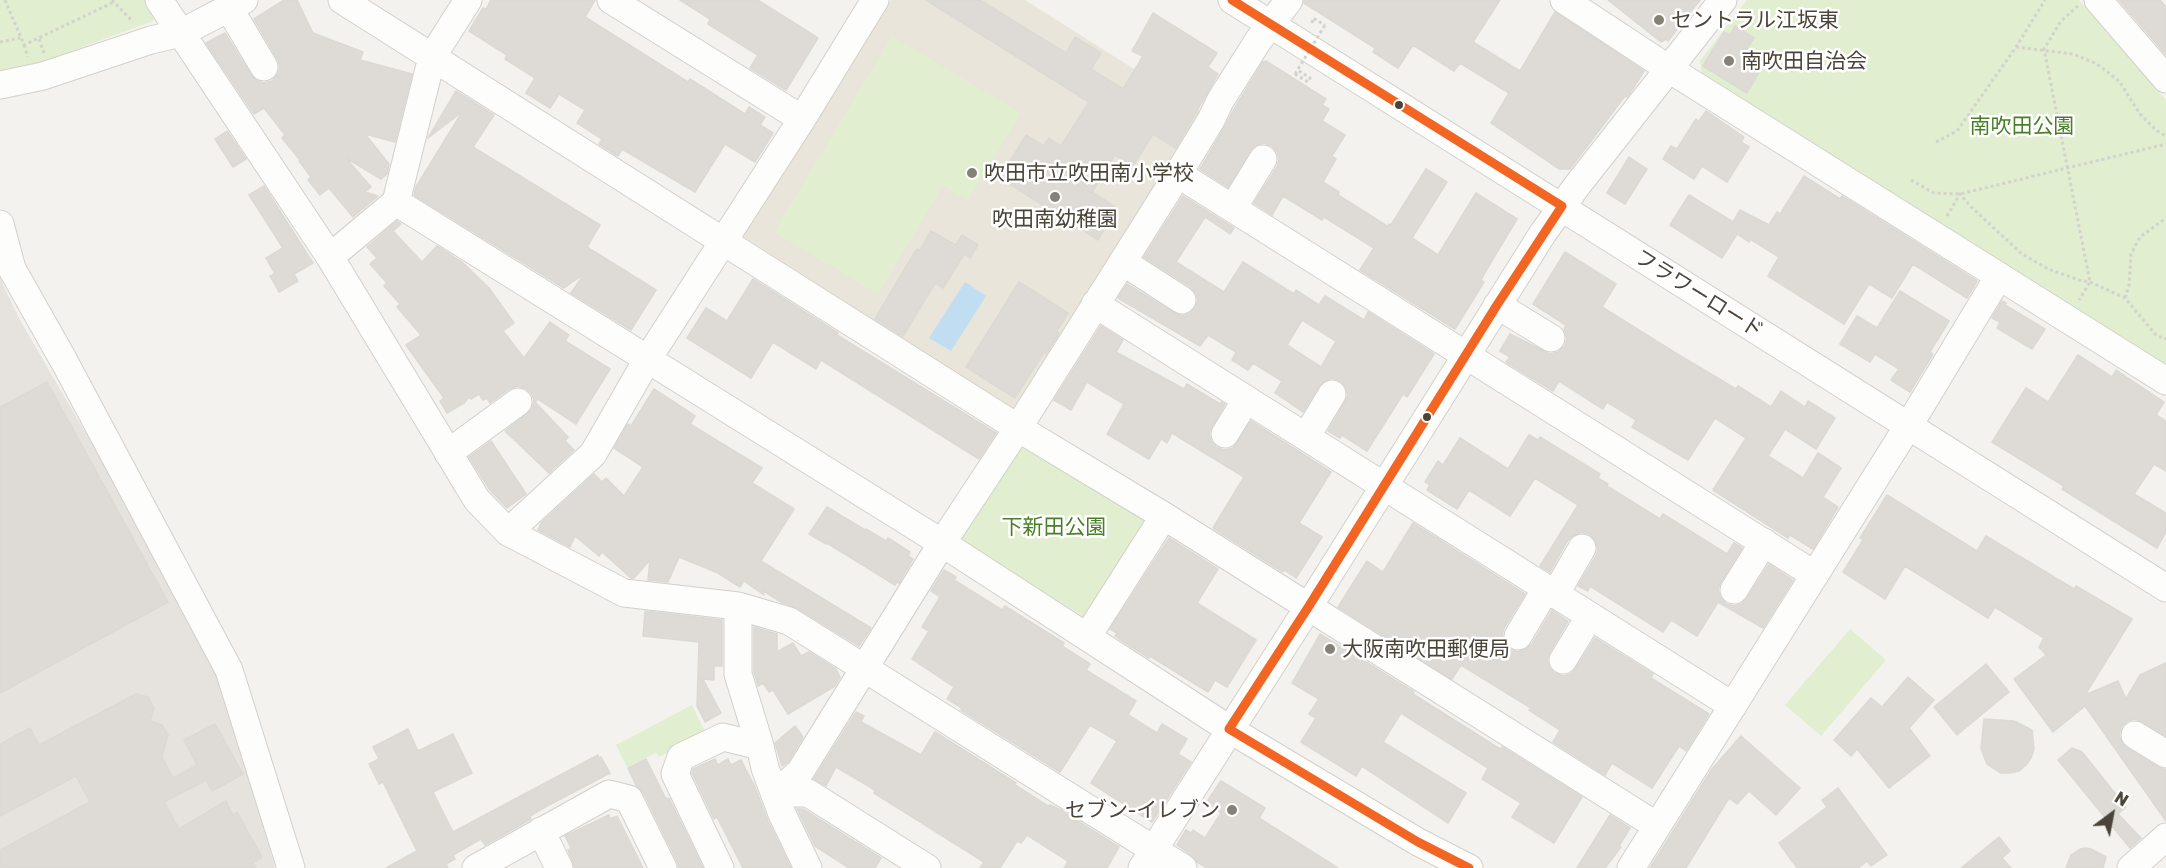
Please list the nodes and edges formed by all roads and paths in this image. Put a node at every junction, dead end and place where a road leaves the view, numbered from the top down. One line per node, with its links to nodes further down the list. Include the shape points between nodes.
1 (5, 0): 19 (path)
2 (159, 0): 18 (street)
3 (342, 0): 27 (street)
4 (468, 0): 27 (street)
5 (611, 0): 34 (street)
6 (875, 0): 34 (street)
7 (1232, 0): 16 (street, フラワーロード)
8 (1289, 0): 16 (street)
9 (1564, 0): 30 (street)
10 (1724, 0): 30 (street)
11 (2044, 0): 24 (path)
12 (2098, 0): 32 (street)
13 (113, 1): 20 (path); 21 (path)
14 (2084, 1): 25 (path, via 2061,21)
15 (236, 4): 18 (street); 29 (street)
16 (1271, 24): 40 (street); 44 (street, フラワーロード)
17 (1322, 28): 31 (path, bridge, via 1311,22 1313,18 1325,25 1295,74 1308,82 1310,78)
18 (181, 33): 21 (street); 50 (street)
19 (20, 38): 22 (path); 23 (path)
20 (39, 39): 23 (path); 26 (path)
21 (151, 40): 33 (street, via 43,76)
22 (0, 42)
23 (24, 45): 28 (path)
24 (2016, 47): 25 (path); 36 (path, via 1957,131)
25 (2044, 49): 35 (path, via 2073,54 2097,64 2119,81 2140,114); 39 (path)
26 (45, 55)
27 (432, 57): 43 (street); 49 (street)
28 (30, 60)
29 (264, 67)
30 (1669, 69): 44 (street); 52 (street)
31 (1299, 71)
32 (2166, 79)
33 (0, 85)
34 (802, 119): 49 (street)
35 (2166, 136)
36 (1936, 142)
37 (2166, 144): 39 (path)
38 (1263, 159): 45 (street)
39 (2068, 168): 42 (path); 53 (path)
40 (1178, 174): 45 (street); 51 (street)
41 (1911, 180): 42 (path, via 1934,193)
42 (1960, 194): 47 (path); 53 (path, via 2022,254 2048,269)
43 (396, 202): 50 (street); 62 (street)
44 (1562, 206): 58 (street); 67 (street, フラワーロード)
45 (1233, 208): 61 (street)
46 (2166, 218): 54 (path, via 2140,237 2131,254)
47 (1945, 220)
48 (0, 224): 99 (street, via 12,268 229,670)
49 (723, 240): 62 (street); 68 (street)
50 (330, 257): 71 (street)
51 (1123, 262): 55 (street); 57 (street)
52 (1999, 276): 63 (street); 67 (street)
53 (2090, 282): 54 (path); 56 (path)
54 (2125, 298): 60 (path, via 2155,334)
55 (1182, 300)
56 (2078, 302)
57 (1095, 304): 65 (street); 68 (street)
58 (1497, 305): 59 (street); 61 (street)
59 (1551, 338)
60 (2166, 338)
61 (1467, 355): 72 (street); 75 (street)
62 (648, 360): 74 (street, via 593,454); 76 (street)
63 (2166, 381)
64 (1332, 394): 70 (street)
65 (1246, 400): 69 (street); 70 (street)
66 (518, 402): 71 (street)
67 (1908, 427): 78 (street); 79 (street, フラワーロード)
68 (1018, 428): 73 (street); 76 (street)
69 (1225, 434)
70 (1306, 437): 72 (street)
71 (448, 453): 74 (street, via 477,500)
72 (1385, 486): 81 (street); 83 (street)
73 (1164, 516): 83 (street); 86 (street)
74 (508, 532): 82 (street, via 624,593)
75 (1764, 542): 78 (street); 80 (street)
76 (942, 543): 86 (street); 88 (street)
77 (1582, 548): 81 (street)
78 (1815, 575): 89 (street)
79 (2166, 588)
80 (1734, 590)
81 (1551, 592): 84 (street); 85 (street)
82 (738, 606): 88 (street, via 789,621); 92 (street, via 738,674)
83 (1309, 606): 90 (street); 95 (street)
84 (1590, 616): 87 (street); 89 (street)
85 (1518, 636)
86 (1087, 637): 90 (street)
87 (1563, 660)
88 (865, 668): 94 (street, via 800,772); 98 (street)
89 (1733, 706): 95 (street)
90 (1229, 729): 98 (street); 107 (street, via 1418,842)
91 (2135, 735): 93 (street)
92 (760, 746): 94 (street); 103 (street, via 723,737 681,756 675,774)
93 (2166, 754)
94 (776, 794): 104 (street); 105 (street, via 808,793)
95 (1657, 826): 108 (street)
96 (541, 831): 100 (street); 101 (street); 102 (street, via 609,794 629,799)
97 (2166, 837): 109 (street)
98 (1147, 859): 106 (street)
99 (291, 868)
100 (476, 868)
101 (559, 868)
102 (663, 868)
103 (720, 868)
104 (808, 868)
105 (927, 868)
106 (1183, 868)
107 (1469, 868)
108 (1631, 868)
109 (2131, 868)

